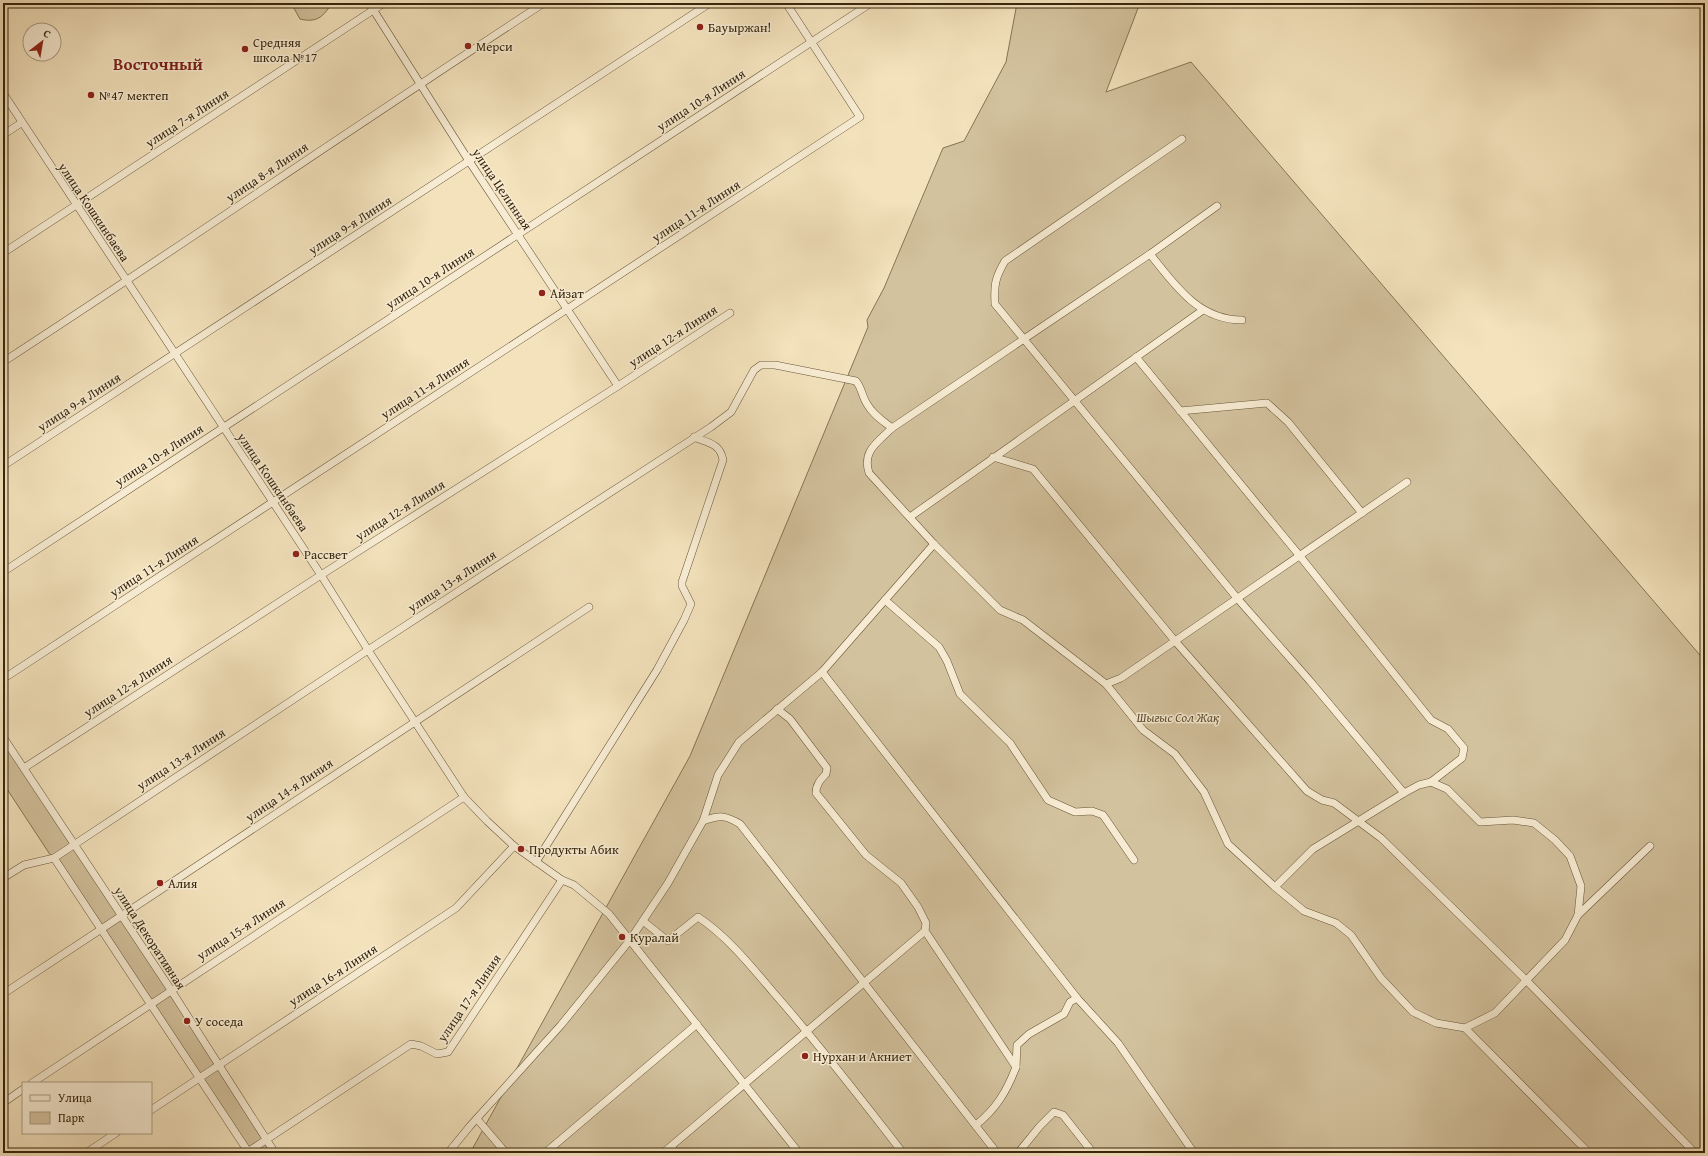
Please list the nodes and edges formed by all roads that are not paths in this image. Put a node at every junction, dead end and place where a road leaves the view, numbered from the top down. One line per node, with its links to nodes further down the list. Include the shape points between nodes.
1 (369, 3): 7 (street, улица Целинная)
2 (384, 3): 7 (street, улица 7-я Линия)
3 (544, 3): 9 (street, улица 8-я Линия)
4 (710, 3): 14 (street, улица 9-я Линия)
5 (786, 3): 8 (street)
6 (870, 3): 8 (street, улица 10-я Линия)
7 (374, 10): 9 (street, улица Целинная); 15 (street, улица 7-я Линия)
8 (812, 42): 17 (street, улица 10-я Линия); 21 (street, улица 11-я Линия, via 860,117)
9 (420, 84): 14 (street, улица Целинная); 20 (street, улица 8-я Линия)
10 (3, 94): 11 (street, улица Кошкинбаева)
11 (21, 123): 12 (street); 15 (street, улица Кошкинбаева)
12 (3, 135)
13 (1182, 139): 25 (street, via 1005,261 996,275 995,304)
14 (469, 161): 17 (street, улица Целинная); 26 (street, улица 9-я Линия)
15 (76, 206): 18 (street, улица 7-я Линия); 20 (street, улица Кошкинбаева)
16 (1217, 206): 19 (street)
17 (518, 234): 21 (street, улица Целинная); 32 (street, улица 10-я Линия)
18 (3, 253)
19 (1150, 254): 22 (street, via 1179,290); 25 (street)
20 (126, 282): 26 (street, улица Кошкинбаева); 28 (street, улица 8-я Линия)
21 (568, 309): 29 (street, улица Целинная); 38 (street, улица 11-я Линия)
22 (1203, 310): 24 (street, via 1228,320); 27 (street)
23 (730, 313): 29 (street, улица 12-я Линия)
24 (1242, 320)
25 (1024, 340): 30 (street); 33 (street)
26 (174, 354): 32 (street, улица Кошкинбаева); 36 (street, улица 9-я Линия)
27 (1136, 357): 30 (street); 31 (street)
28 (3, 362)
29 (618, 386): 44 (street, улица 12-я Линия)
30 (1074, 401): 35 (street); 45 (street)
31 (1180, 411): 39 (street, via 1267,403 1288,422); 42 (street)
32 (223, 428): 38 (street, улица Кошкинбаева); 43 (street, улица 10-я Линия)
33 (892, 428): 34 (street, улица 13-я Линия, via 866,404 861,387 856,381 776,365 761,365 754,370 731,412); 40 (street, via 872,448 866,464 869,473)
34 (694, 437): 49 (street, улица 13-я Линия); 67 (street, via 718,447 723,460 682,582 691,604 657,670)
35 (992, 457): 40 (street); 48 (street, via 1033,468)
36 (3, 466)
37 (1407, 482): 39 (street)
38 (273, 502): 44 (street, улица Кошкинбаева); 51 (street, улица 11-я Линия)
39 (1362, 513): 42 (street)
40 (910, 516): 41 (street)
41 (934, 544): 46 (street); 52 (street, via 1000,610 1023,620)
42 (1299, 555): 45 (street); 57 (street, via 1431,720 1448,729 1464,748 1462,758)
43 (3, 572)
44 (321, 575): 49 (street, улица Кошкинбаева); 56 (street, улица 12-я Линия)
45 (1237, 598): 48 (street); 58 (street)
46 (885, 600): 50 (street); 66 (street, via 939,647 960,694 1010,744 1048,800 1075,812 1092,811 1102,815)
47 (589, 607): 54 (street, улица 14-я Линия)
48 (1175, 641): 52 (street, via 1121,678); 60 (street, via 1308,791 1322,800 1334,803)
49 (368, 650): 54 (street, улица Кошкинбаева); 62 (street, улица 13-я Линия)
50 (822, 672): 53 (street); 81 (street)
51 (3, 679)
52 (1106, 684): 70 (street, via 1143,730 1175,754 1204,792 1228,844)
53 (777, 709): 61 (street, via 739,742 718,775); 75 (street, via 790,719 827,768 826,774 816,787 816,793 866,855 901,883 918,907 926,923)
54 (415, 721): 59 (street, улица Кошкинбаева); 72 (street, улица 14-я Линия)
55 (3, 737): 56 (street, улица Декоративная)
56 (24, 768): 62 (street, улица Декоративная)
57 (1431, 782): 58 (street); 71 (street, via 1447,789 1480,822 1513,820 1534,823 1555,840 1570,856 1581,886)
58 (1404, 793): 60 (street)
59 (464, 797): 63 (street, улица Кошкинбаева); 79 (street, улица 15-я Линия)
60 (1358, 821): 70 (street, via 1313,849); 77 (street, via 1381,838)
61 (703, 822): 73 (street); 78 (street, via 715,817 727,817 740,824)
62 (74, 844): 65 (street, улица 13-я Линия); 72 (street, улица Декоративная)
63 (514, 846): 67 (street, улица Кошкинбаева); 86 (street, улица 16-я Линия, via 456,908)
64 (1650, 846): 71 (street)
65 (54, 858): 68 (street, улица 13-я Линия, via 24,865); 74 (street)
66 (1134, 860)
67 (536, 862): 69 (street, улица Кошкинбаева)
68 (3, 878)
69 (562, 880): 76 (street, улица Кошкинбаева, via 574,885 609,914); 97 (street, улица 17-я Линия, via 448,1052 437,1054 411,1044)
70 (1275, 887): 84 (street, via 1304,911 1336,923 1351,935 1381,978 1413,1012 1436,1023)
71 (1578, 915): 77 (street, via 1565,940)
72 (121, 916): 74 (street, улица 14-я Линия); 79 (street, улица Декоративная)
73 (643, 921): 76 (street); 85 (street, via 668,941 698,917 710,925 751,966)
74 (102, 929): 80 (street, улица 14-я Линия); 82 (street)
75 (925, 931): 78 (street); 87 (street)
76 (630, 940): 83 (street, улица Кошкинбаева); 94 (street, via 562,1025)
77 (1526, 980): 84 (street, via 1495,1013); 114 (street)
78 (864, 982): 85 (street); 95 (street)
79 (171, 990): 82 (street, улица 15-я Линия); 86 (street, улица Декоративная)
80 (3, 994)
81 (1077, 998): 87 (street, via 1070,1002 1064,1014 1029,1034 1017,1045); 112 (street, via 1118,1043)
82 (151, 1004): 88 (street); 89 (street, улица 15-я Линия)
83 (697, 1024): 90 (street, улица Кошкинбаева); 104 (street)
84 (1465, 1028): 113 (street)
85 (807, 1031): 90 (street); 108 (street)
86 (218, 1065): 88 (street, улица 16-я Линия); 97 (street, улица Декоративная)
87 (1016, 1067): 95 (street, via 1009,1086 997,1105)
88 (199, 1077): 93 (street, улица 16-я Линия); 99 (street)
89 (34, 1082)
90 (744, 1084): 98 (street); 107 (street, улица Кошкинбаева)
91 (22, 1090): 92 (street)
92 (3, 1103)
93 (152, 1109)
94 (477, 1119): 102 (street); 103 (street)
95 (976, 1125): 109 (street)
96 (114, 1134): 100 (street)
97 (266, 1139): 99 (street, улица 17-я Линия); 101 (street, улица Декоративная)
98 (670, 1147): 105 (street); 106 (street)
99 (248, 1152)
100 (86, 1153)
101 (275, 1153)
102 (448, 1153)
103 (506, 1153)
104 (545, 1153)
105 (664, 1153)
106 (676, 1153)
107 (799, 1153)
108 (904, 1153)
109 (997, 1153)
110 (1018, 1153): 111 (street, via 1054,1112 1063,1115)
111 (1093, 1153)
112 (1194, 1153)
113 (1589, 1153)
114 (1696, 1153)

